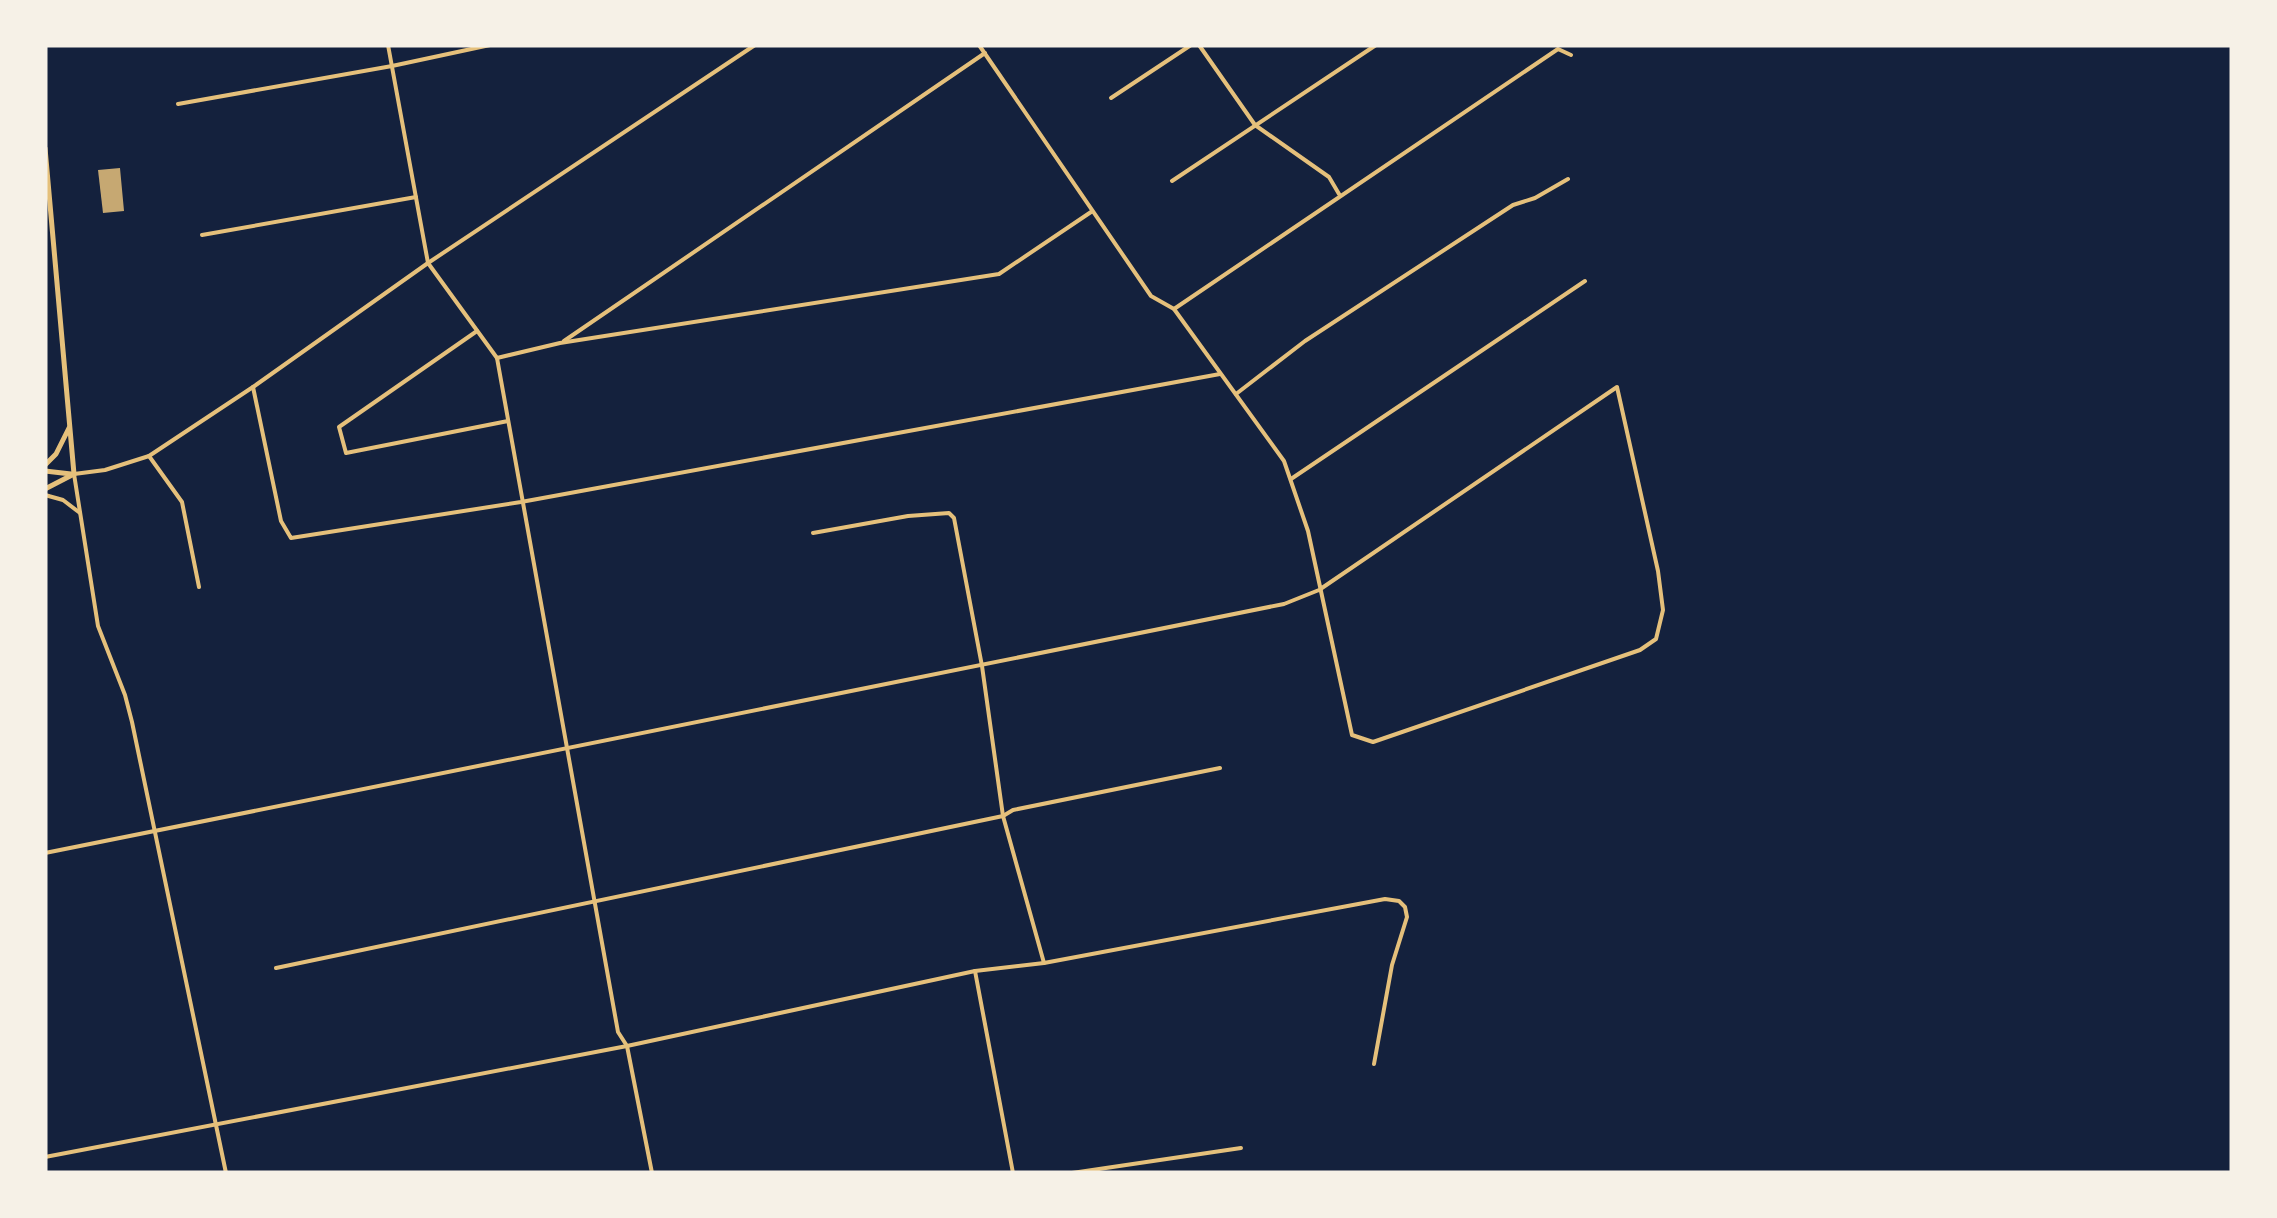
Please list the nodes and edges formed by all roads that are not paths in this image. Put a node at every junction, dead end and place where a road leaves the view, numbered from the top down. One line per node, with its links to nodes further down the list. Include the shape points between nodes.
1 (388, 45): 10 (street)
2 (490, 45): 10 (street)
3 (755, 45): 21 (street)
4 (979, 45): 8 (street)
5 (1192, 45): 11 (street)
6 (1199, 45): 13 (street)
7 (1376, 45): 13 (street)
8 (985, 54): 19 (street); 25 (street)
9 (1571, 55): 17 (street, via 1558,49)
10 (392, 66): 12 (street); 18 (street)
11 (1111, 98)
12 (178, 104)
13 (1255, 125): 16 (street); 17 (street, via 1329,177)
14 (45, 148): 31 (main road)
15 (1568, 178): 29 (street, via 1513,205)
16 (1172, 181)
17 (1340, 194): 23 (street)
18 (416, 197): 20 (street); 21 (street)
19 (1093, 211): 23 (street, via 1151,296); 25 (street, via 999,274)
20 (202, 235)
21 (428, 263): 24 (street); 28 (street)
22 (1585, 281): 35 (street)
23 (1174, 308): 27 (street)
24 (478, 331): 26 (street); 30 (street, via 340,427 346,453)
25 (560, 344): 26 (street)
26 (497, 358): 30 (street)
27 (1220, 374): 29 (street); 37 (street)
28 (253, 387): 32 (street); 37 (street, via 281,521 292,538)
29 (1236, 394): 35 (street, via 1274,443)
30 (508, 421): 37 (street)
31 (70, 425): 33 (main road); 34 (main road)
32 (149, 456): 34 (street); 40 (street, via 182,502)
33 (45, 468): 34 (main road)
34 (74, 474): 36 (main road); 38 (street)
35 (1291, 479): 41 (street)
36 (45, 492): 38 (street)
37 (521, 502): 43 (street)
38 (80, 514): 46 (street, via 98,626 125,695)
39 (814, 533): 42 (street, via 949,513)
40 (198, 586)
41 (1320, 590): 41 (street, via 1352,735 1374,742 1640,650 1656,638 1663,610 1617,387); 42 (street, via 1284,604)
42 (982, 666): 43 (street); 45 (street)
43 (566, 750): 46 (street); 48 (street)
44 (1220, 768): 45 (street)
45 (1003, 816): 48 (street); 49 (street)
46 (152, 833): 47 (street); 54 (street)
47 (45, 853)
48 (594, 901): 50 (street); 52 (street, via 618,1032)
49 (1044, 963): 51 (street); 53 (street, via 1371,900 1403,904 1407,917)
50 (276, 968)
51 (975, 971): 52 (street); 59 (street)
52 (627, 1046): 54 (street); 58 (street)
53 (1374, 1064)
54 (217, 1124): 56 (street); 57 (street)
55 (1241, 1148): 60 (street)
56 (45, 1157)
57 (226, 1173)
58 (652, 1173)
59 (1013, 1173)
60 (1072, 1173)

